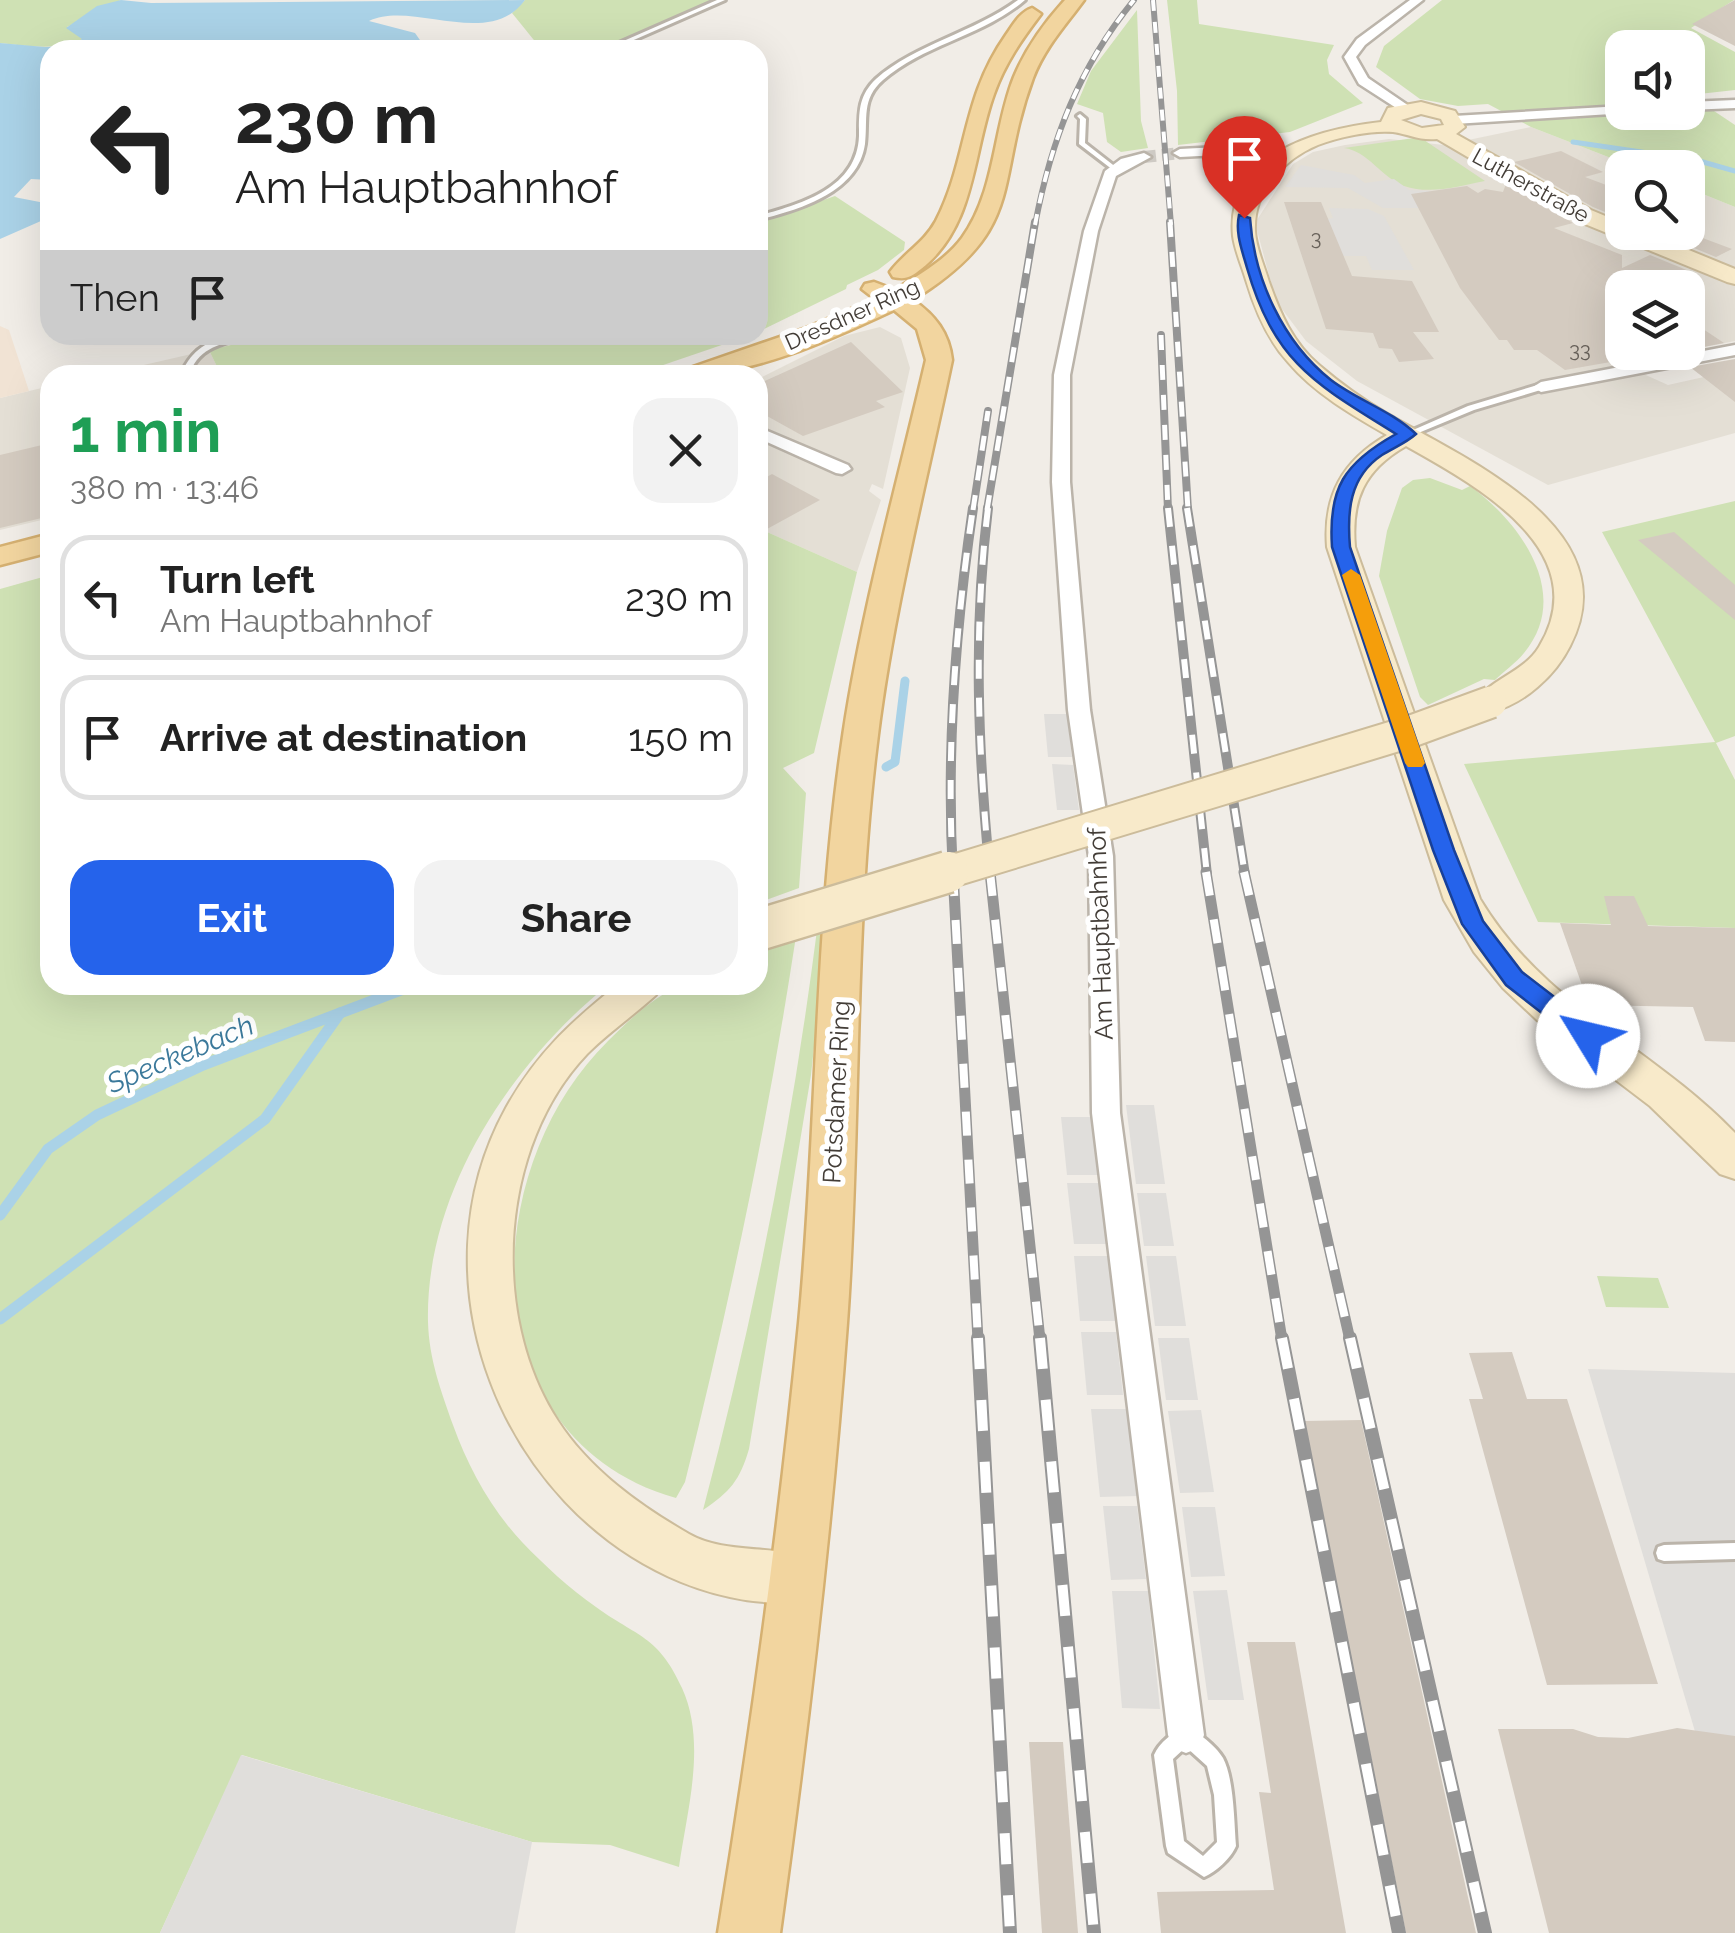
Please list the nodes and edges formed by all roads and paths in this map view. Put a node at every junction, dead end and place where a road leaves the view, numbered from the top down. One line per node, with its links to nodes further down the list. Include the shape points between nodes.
1 (722, 0): 6 (lane)
2 (1022, 0): 17 (lane, via 991,23 880,79 860,110 861,151 844,177 813,199)
3 (1045, 0): 19 (main road, Dresdner Ring, via 1009,44 981,101 946,228)
4 (1076, 0): 19 (main road, Dresdner Ring, via 1038,46 1013,104 978,234 944,270)
5 (1417, 0): 11 (street, via 1350,56 1352,68)
6 (629, 40)
7 (1735, 104): 8 (street)
8 (1705, 105)
9 (1605, 112): 12 (street)
10 (1080, 116): 16 (lane, via 1082,144)
11 (1399, 117): 12 (street, Lutherstraße, via 1433,110); 15 (street, via 1319,138)
12 (1447, 127): 18 (street, Lutherstraße, via 1598,222)
13 (1180, 153): 15 (street, via 1238,150)
14 (1144, 157): 16 (street)
15 (1283, 158): 25 (street, via 1260,180 1244,218 1274,324 1318,378)
16 (1116, 169): 36 (street, Am Hauptbahnhof, via 1091,231 1066,347 1062,492 1080,710 1101,856 1106,1113)
17 (768, 215)
18 (1735, 277)
19 (884, 294): 23 (main road, Dresdner Ring, via 793,344); 35 (main road, Potsdamer Ring, via 932,330 939,360 873,658 850,812 829,1234)
20 (209, 345): 22 (lane)
21 (1735, 350): 24 (street)
22 (192, 365)
23 (721, 365)
24 (1541, 388): 25 (lane)
25 (1408, 434): 30 (street, bridge, via 1499,488 1546,534 1564,574 1568,621 1556,650 1525,684 1409,732); 32 (street, via 1358,469 1343,496 1338,525 1462,900 1514,978 1688,1110)
26 (768, 436): 27 (street)
27 (842, 469)
28 (40, 546): 29 (main road)
29 (0, 556)
30 (768, 927)
31 (630, 995): 35 (street, via 596,1020 547,1075 513,1144 492,1220 489,1301 496,1342 514,1391 550,1454 606,1510 681,1557)
32 (1735, 1161)
33 (1664, 1552): 34 (lane)
34 (1735, 1552)
35 (796, 1578): 37 (main road, Potsdamer Ring)
36 (1186, 1735): 36 (lane, via 1164,1755 1168,1801 1175,1846 1204,1868 1227,1846 1223,1795 1215,1761)
37 (749, 1933)

